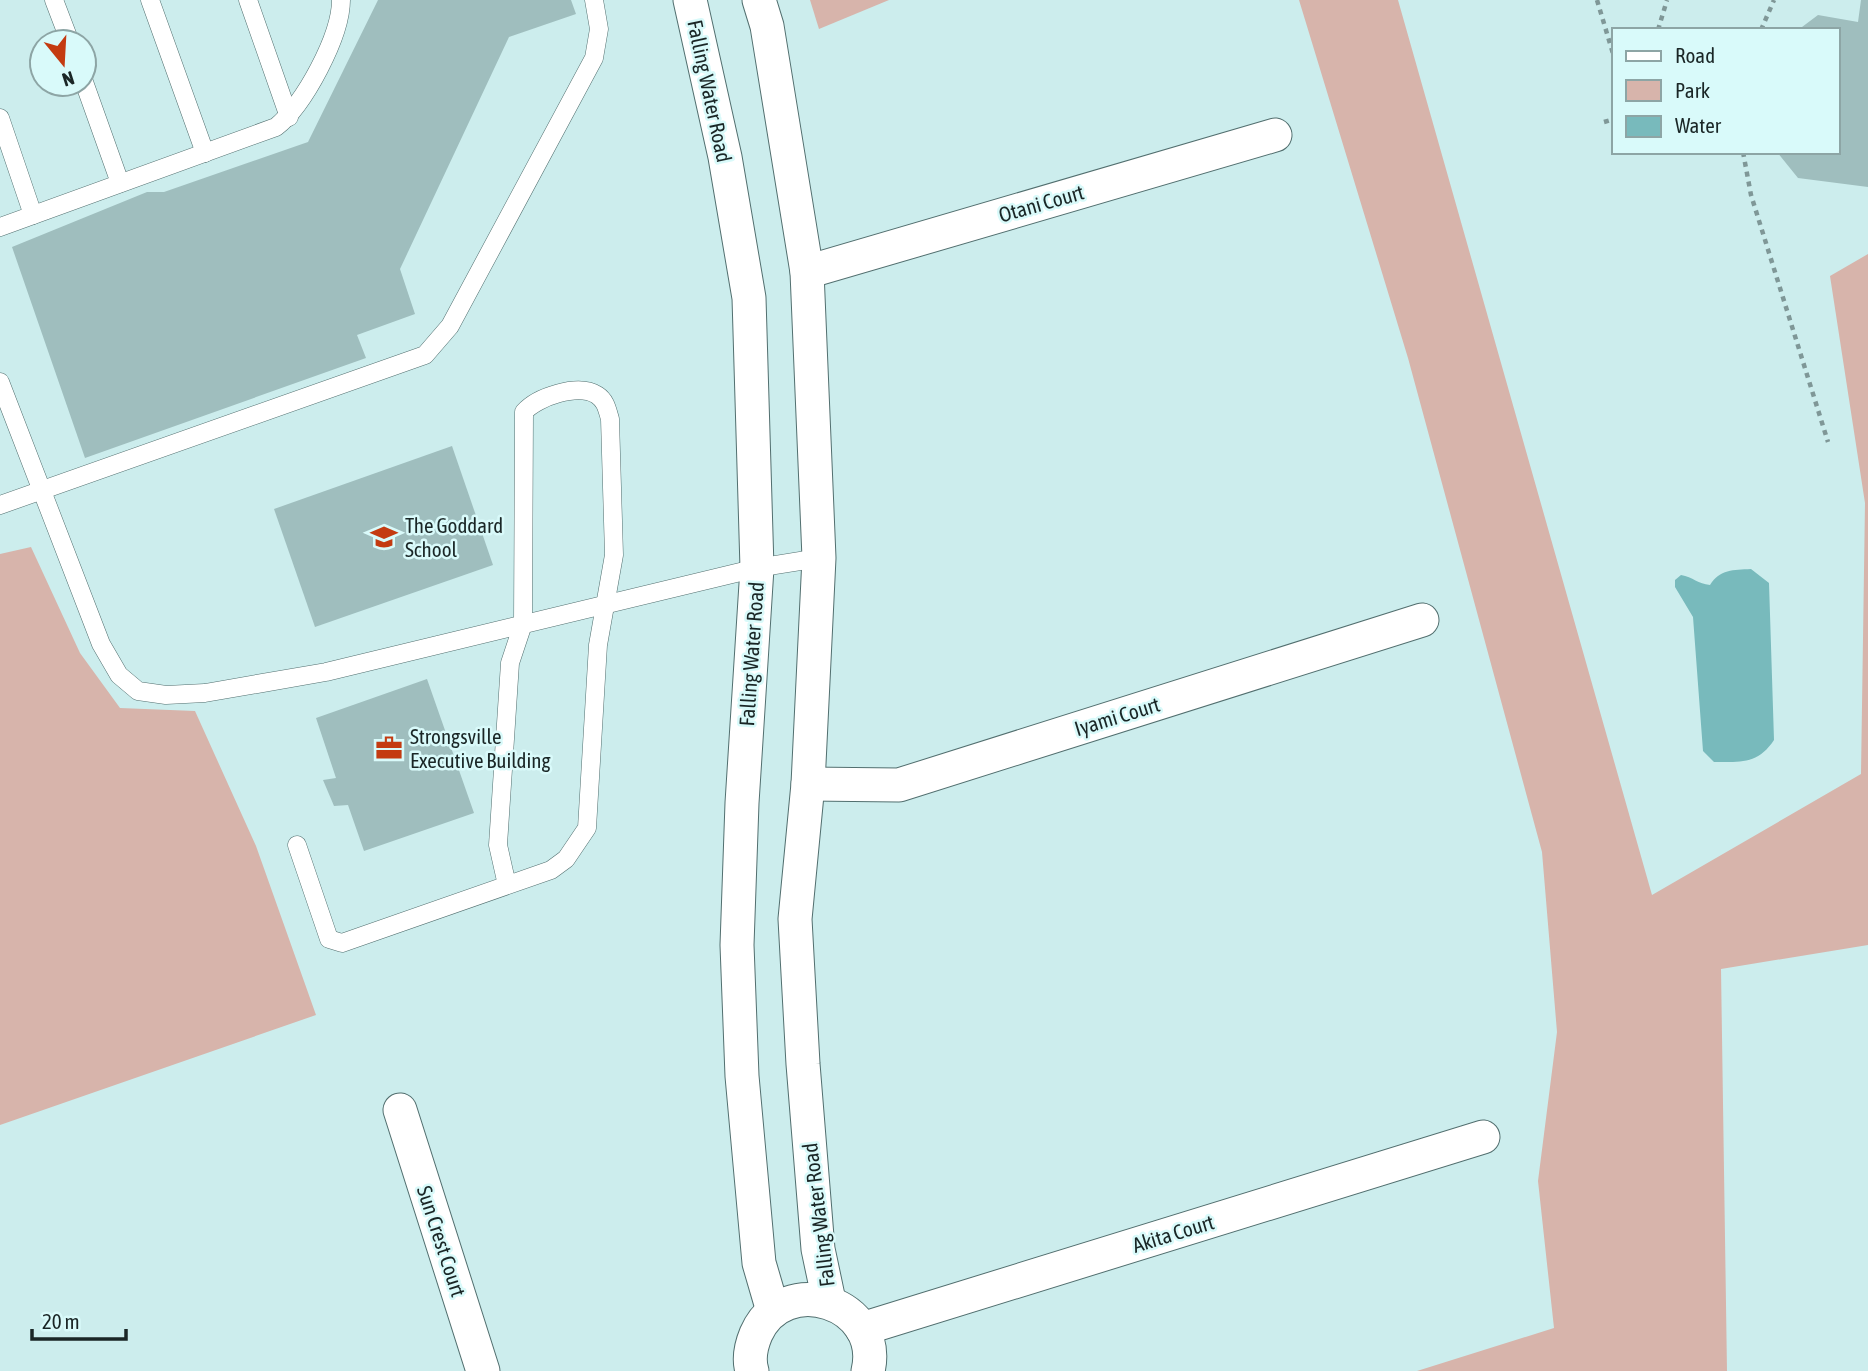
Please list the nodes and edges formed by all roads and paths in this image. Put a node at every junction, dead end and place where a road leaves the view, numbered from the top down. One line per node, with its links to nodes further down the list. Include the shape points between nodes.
1 (54, 0): 11 (lane)
2 (150, 0): 21 (lane)
3 (248, 0): 16 (lane)
4 (341, 0): 16 (lane, via 337,31)
5 (594, 0): 29 (lane, via 599,29 594,58 450,326 425,355)
6 (690, 0): 32 (street, Falling Water Road, via 725,157 749,298)
7 (760, 0): 26 (street, Falling Water Road)
8 (1597, 0): 14 (path)
9 (1774, 0): 13 (path)
10 (1666, 1): 12 (path)
11 (64, 28)
12 (1659, 28)
13 (1762, 28)
14 (1612, 50)
15 (90, 98): 23 (lane)
16 (289, 117): 21 (lane, via 276,127)
17 (0, 118): 24 (lane)
18 (1612, 120): 19 (path)
19 (1604, 122)
20 (1275, 135): 26 (street, Otani Court)
21 (205, 153): 23 (lane)
22 (1743, 154): 28 (path, via 1751,195)
23 (120, 183): 24 (lane)
24 (33, 215): 25 (lane)
25 (0, 227)
26 (807, 272): 31 (street, Falling Water Road)
27 (2, 392): 29 (lane)
28 (1828, 442)
29 (41, 491): 30 (lane); 35 (lane, via 101,644 119,675 138,691 205,693 326,672)
30 (0, 505)
31 (819, 558): 32 (lane); 36 (street, Falling Water Road)
32 (757, 568): 33 (lane); 42 (street, Falling Water Road, via 741,803 737,945 742,1076 759,1263)
33 (607, 604): 35 (lane); 35 (lane, via 614,555 610,419 605,402 580,390 532,403 524,412); 38 (lane, via 598,645 587,828 577,846 551,870)
34 (1422, 620): 36 (street, Iyami Court, via 899,785)
35 (523, 624): 38 (lane, via 510,663 498,845)
36 (808, 784): 41 (street, Falling Water Road, via 796,932 818,1250)
37 (297, 845): 38 (lane, via 329,939 342,943)
38 (507, 885)
39 (400, 1110): 44 (street, Sun Crest Court)
40 (1483, 1137): 43 (street, Akita Court)
41 (829, 1301): 42 (street, Falling Water Road, via 810,1298); 43 (street, Falling Water Road, via 846,1310)
42 (773, 1311): 45 (street, via 751,1344)
43 (862, 1329): 46 (street, via 868,1343)
44 (483, 1371)
45 (752, 1371)
46 (868, 1371)

